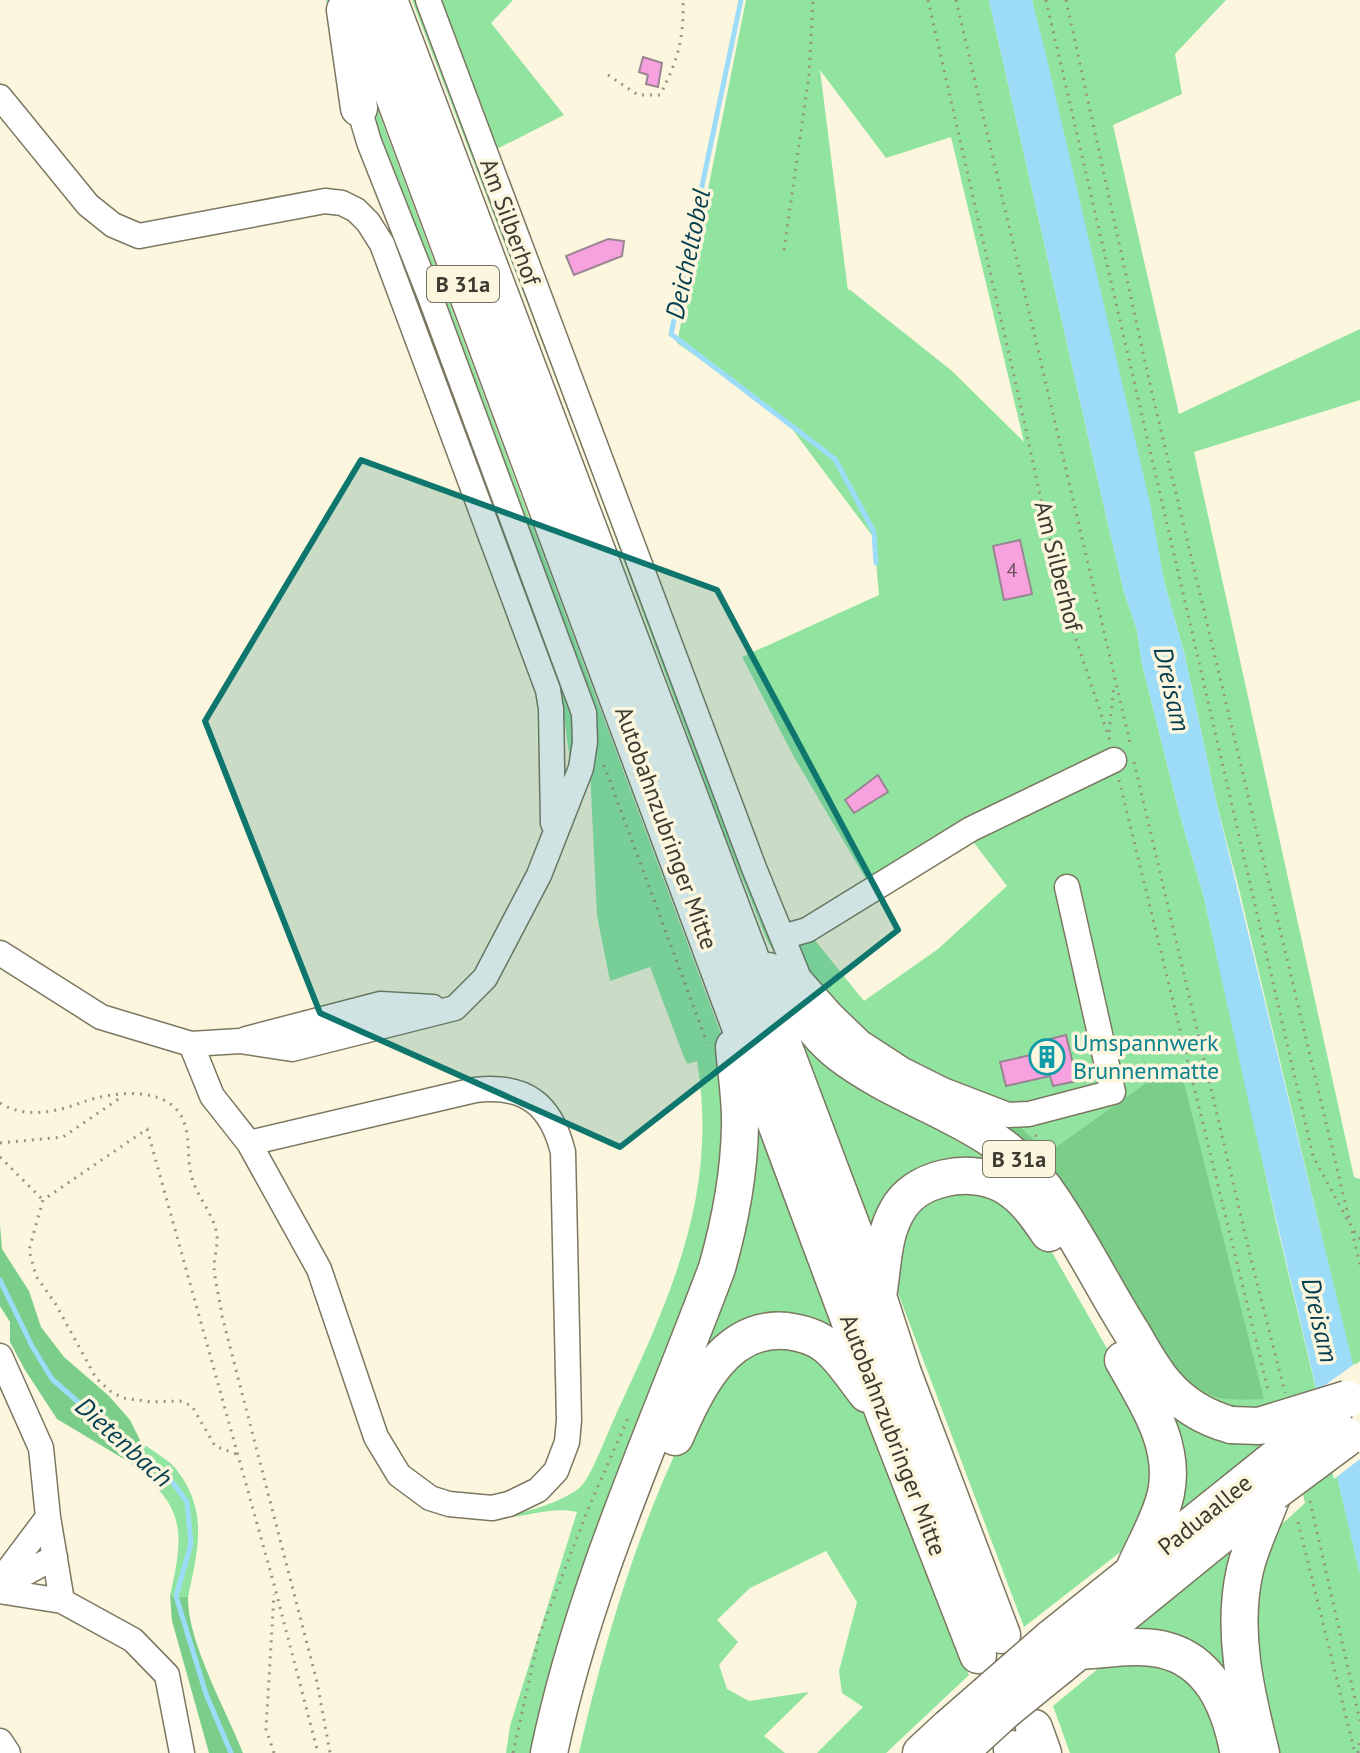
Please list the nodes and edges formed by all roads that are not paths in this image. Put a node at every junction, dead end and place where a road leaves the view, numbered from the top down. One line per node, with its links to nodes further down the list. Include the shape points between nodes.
1 (344, 0): 6 (highway)
2 (358, 0): 13 (highway, Autobahnzubringer Mitte / B 31a)
3 (389, 0): 11 (highway, Autobahnzubringer Mitte / B 31a)
4 (428, 0): 10 (street, Am Silberhof)
5 (0, 97): 8 (street, via 88,205 113,225 139,236 325,201 342,203 368,222 408,310 548,690)
6 (359, 108): 8 (street, via 584,713 581,768)
7 (1127, 757): 10 (street, via 971,829 807,930)
8 (554, 837): 14 (street, via 485,978 455,1008 292,1049 240,1041)
9 (1067, 887): 10 (street, Am Silberhof, via 1113,1092 1029,1114 1008,1115 943,1090 860,1042 799,978)
10 (782, 937)
11 (748, 950): 16 (highway, Autobahnzubringer Mitte / B 31a); 18 (highway, B 31a, bridge, via 837,1052 892,1087 966,1121 1027,1166 1164,1384 1188,1405 1214,1420 1259,1426)
12 (0, 953): 14 (street, via 101,1017)
13 (729, 997): 19 (highway, Autobahnzubringer Mitte / B 31a); 31 (highway, via 741,1124 732,1211 717,1268 588,1602)
14 (191, 1044): 15 (street, via 212,1096)
15 (249, 1143): 15 (street, via 319,1269 376,1437 399,1475 430,1498 470,1507 509,1504 538,1490 563,1456 569,1420 563,1152 558,1132 541,1106 512,1091 485,1089)
16 (878, 1296): 19 (highway, Autobahnzubringer Mitte / B 31a, via 990,1645); 23 (highway, via 893,1218 905,1198 919,1189 949,1177 979,1178 1002,1184 1029,1205 1147,1403 1167,1455 1166,1493)
17 (0, 1356): 21 (street, via 41,1448)
18 (1356, 1406): 20 (highway, Paduaallee, bridge)
19 (886, 1419): 32 (highway, B 31a, via 842,1362 812,1337 774,1330 751,1334 733,1345 692,1398 644,1508 596,1647)
20 (1271, 1478): 23 (highway, Paduaallee); 26 (highway, Paduaallee); 35 (highway, via 1239,1601 1239,1640)
21 (48, 1517): 22 (street); 24 (street)
22 (55, 1557): 24 (street); 25 (street)
23 (1132, 1574): 26 (highway, Paduaallee)
24 (0, 1586): 25 (street)
25 (62, 1601): 30 (street, via 133,1640 167,1675)
26 (1063, 1652): 28 (highway, bridge, via 1007,1709); 34 (highway, via 1159,1649 1194,1663 1220,1695)
27 (0, 1741): 29 (street)
28 (956, 1744): 33 (highway)
29 (8, 1753)
30 (182, 1753)
31 (549, 1753)
32 (570, 1753)
33 (921, 1753)
34 (1239, 1753)
35 (1261, 1753)

